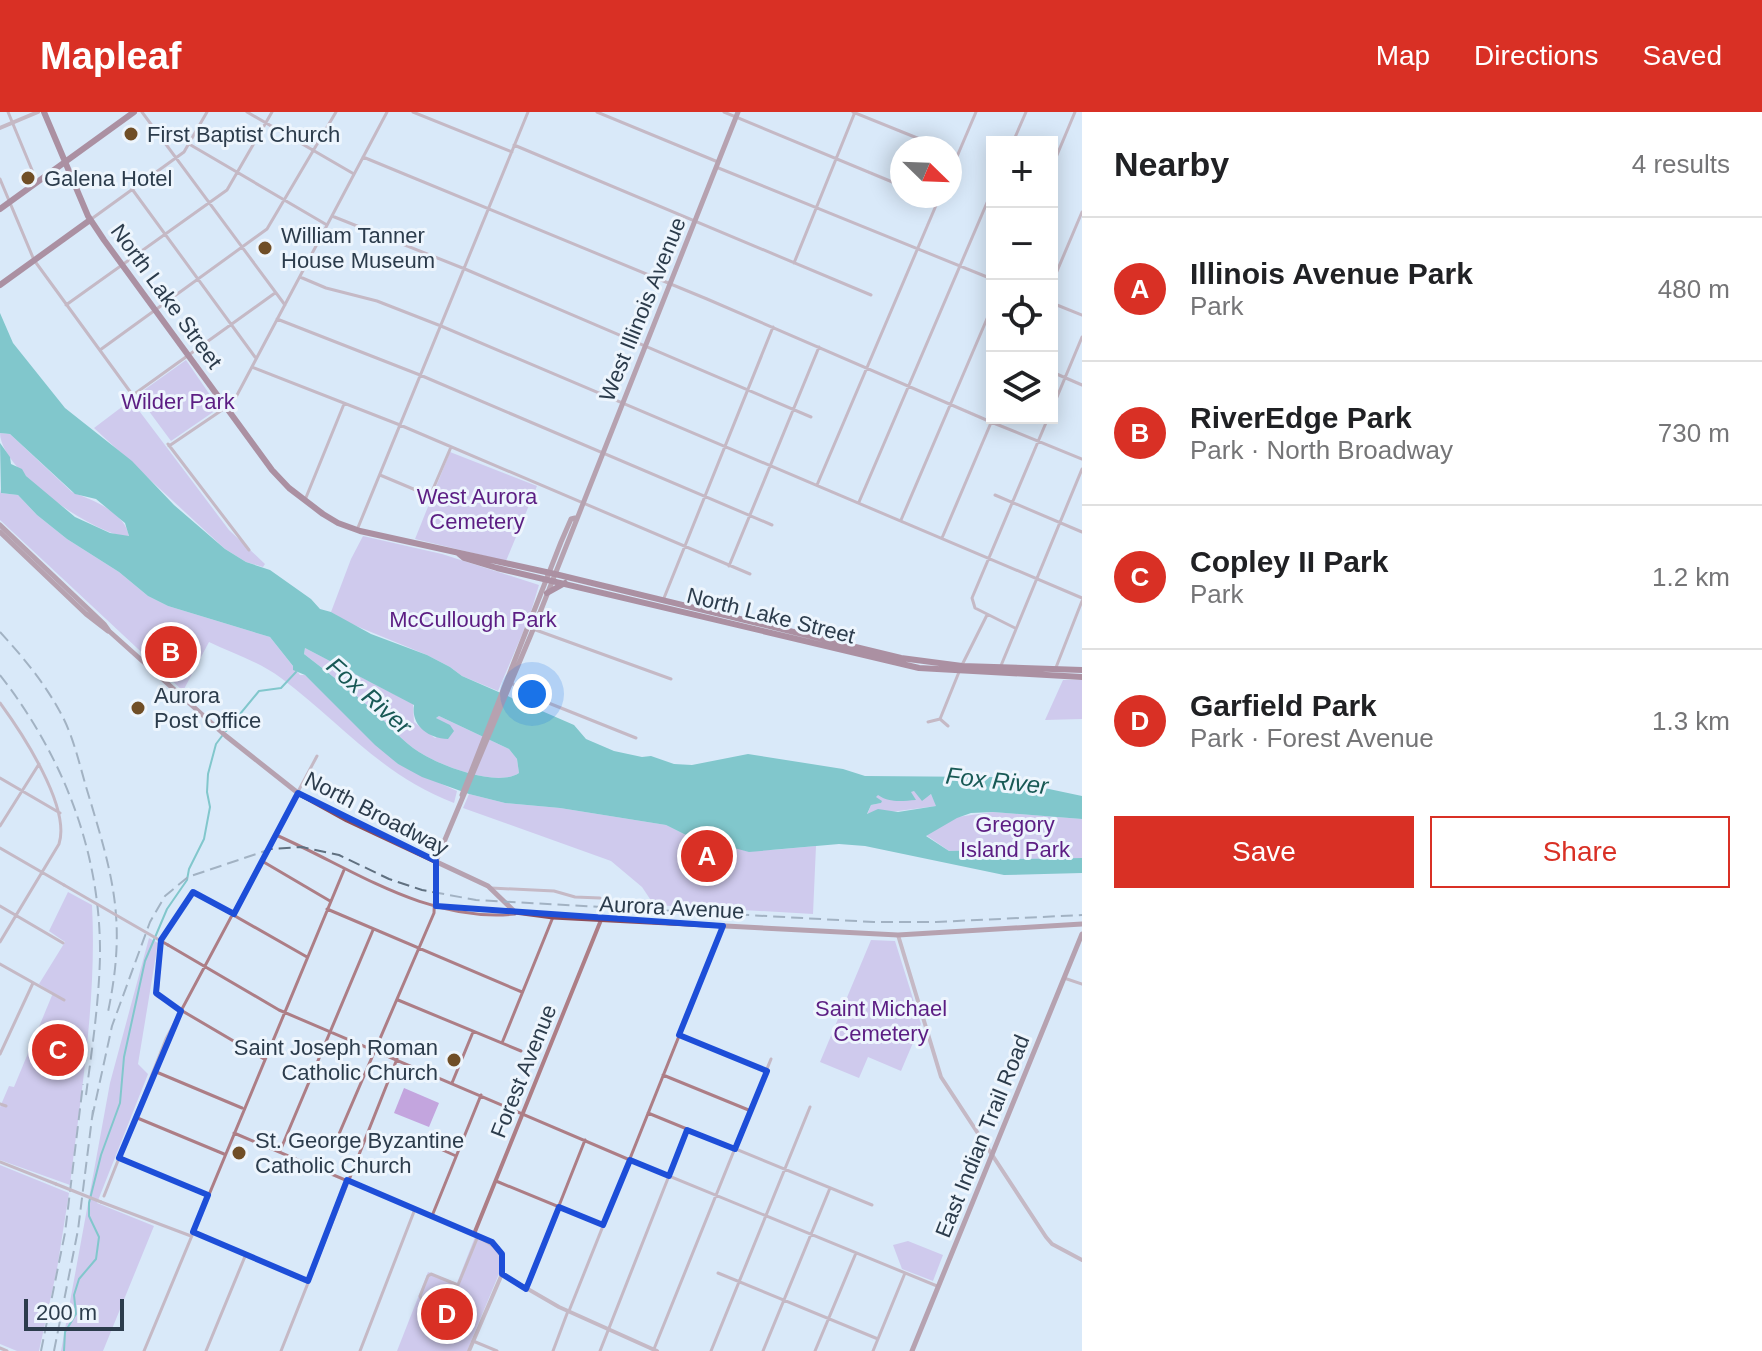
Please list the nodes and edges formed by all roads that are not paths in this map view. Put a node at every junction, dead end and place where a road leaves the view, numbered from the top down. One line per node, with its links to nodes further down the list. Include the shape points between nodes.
1 (8, 112): 20 (street)
2 (41, 112): 20 (street); 34 (main road, North Lake Street)
3 (134, 112): 34 (main road)
4 (142, 112): 31 (street)
5 (207, 112): 25 (street)
6 (247, 112): 21 (street)
7 (272, 112): 21 (street)
8 (336, 112): 28 (street)
9 (380, 112): 18 (street)
10 (413, 112): 29 (street)
11 (528, 112): 26 (street)
12 (597, 112): 35 (street)
13 (724, 112): 19 (street)
14 (854, 112): 23 (street); 33 (street)
15 (976, 112): 27 (street)
16 (1026, 112): 24 (street)
17 (1075, 112): 30 (street)
18 (386, 114): 32 (street)
19 (737, 115): 33 (street); 35 (main road, West Illinois Avenue)
20 (13, 123): 22 (street); 40 (street)
21 (265, 123): 28 (street); 36 (street)
22 (0, 128)
23 (913, 136)
24 (1016, 136)
25 (189, 144): 31 (street); 36 (street)
26 (514, 145): 29 (street); 53 (street)
27 (962, 145)
28 (313, 151): 37 (street); 42 (street)
29 (512, 152): 46 (street)
30 (1058, 153)
31 (176, 157): 41 (street); 44 (street)
32 (363, 157): 37 (street); 46 (street)
33 (837, 159): 39 (street); 47 (street)
34 (65, 162): 40 (main road); 52 (main road, North Lake Street)
35 (717, 165): 47 (street); 53 (main road, West Illinois Avenue)
36 (237, 172): 42 (street); 44 (street, via 227,190)
37 (354, 174): 51 (street)
38 (0, 179): 43 (street)
39 (890, 181)
40 (37, 182): 43 (main road)
41 (132, 189): 52 (street); 55 (street)
42 (285, 200): 54 (street); 56 (street, via 267,229)
43 (10, 202): 49 (main road); 58 (street)
44 (209, 203): 55 (street); 56 (street)
45 (986, 205): 61 (street)
46 (490, 208): 62 (street); 67 (street)
47 (816, 208): 57 (street); 59 (street)
48 (935, 208): 57 (street)
49 (0, 209)
50 (1082, 212): 66 (street)
51 (332, 216): 54 (street); 62 (street)
52 (90, 220): 58 (main road); 60 (main road, North Lake Street)
53 (695, 221): 59 (street); 67 (main road, West Illinois Avenue)
54 (327, 225): 63 (street)
55 (165, 234): 60 (street); 65 (street)
56 (242, 248): 65 (street); 69 (street)
57 (917, 250): 61 (street); 88 (street)
58 (34, 260): 68 (main road); 71 (street)
59 (794, 263): 70 (street)
60 (122, 265): 71 (street); 74 (main road, North Lake Street)
61 (960, 266): 64 (street); 92 (street)
62 (465, 269): 79 (street); 82 (street)
63 (300, 277): 72 (street); 79 (street)
64 (986, 277)
65 (198, 280): 74 (street); 78 (street)
66 (1053, 280)
67 (669, 284): 80 (street); 82 (main road, West Illinois Avenue)
68 (0, 285)
69 (275, 293): 72 (street); 78 (street)
70 (871, 295)
71 (66, 305): 84 (street)
72 (285, 305): 76 (street)
73 (1058, 305): 75 (street)
74 (155, 310): 84 (street); 85 (main road, North Lake Street)
75 (1082, 315)
76 (277, 319): 86 (street); 89 (street)
77 (986, 321): 98 (street)
78 (231, 325): 85 (street); 86 (street)
79 (441, 326): 89 (street); 96 (street)
80 (773, 327): 83 (street); 94 (street)
81 (1082, 337): 91 (street)
82 (644, 346): 94 (street); 96 (main road, West Illinois Avenue)
83 (819, 347): 88 (street); 100 (street)
84 (100, 350): 85 (street, via 133,396)
85 (188, 355): 99 (main road, North Lake Street)
86 (256, 359): 87 (street)
87 (252, 367): 97 (street); 99 (street)
88 (867, 368): 92 (street); 115 (street)
89 (420, 375): 106 (street); 110 (street)
90 (1058, 375): 91 (street)
91 (1065, 378): 93 (street); 95 (street)
92 (909, 385): 98 (street); 120 (street)
93 (1082, 385)
94 (747, 390): 100 (street); 108 (street)
95 (1058, 395)
96 (622, 402): 108 (street); 110 (main road, West Illinois Avenue)
97 (344, 403): 106 (street); 118 (street)
98 (950, 405): 102 (street); 123 (street)
99 (225, 407): 118 (main road, North Lake Street, via 272,470); 132 (street, via 169,445)
100 (792, 409): 101 (street); 112 (street)
101 (811, 417)
102 (986, 418)
103 (990, 424): 130 (street)
104 (1001, 424): 107 (street)
105 (1046, 424): 107 (street)
106 (400, 425): 109 (street); 114 (street)
107 (1039, 441): 111 (street); 121 (street)
108 (725, 446): 112 (street); 116 (street)
109 (451, 447): 114 (street, via 430,496); 119 (street)
110 (602, 452): 116 (street); 119 (main road, West Illinois Avenue)
111 (1082, 459)
112 (771, 465): 115 (street); 122 (street)
113 (1082, 469): 124 (street)
114 (379, 475): 127 (street)
115 (817, 485): 120 (street)
116 (705, 495): 122 (street); 131 (street)
117 (995, 495): 121 (street)
118 (305, 500): 127 (main road, North Lake Street)
119 (582, 502): 131 (street); 136 (main road, West Illinois Avenue)
120 (859, 502): 123 (street)
121 (1013, 502): 124 (street); 133 (street)
122 (750, 515): 126 (street); 134 (street)
123 (901, 520): 130 (street)
124 (1060, 522): 129 (street); 137 (street)
125 (0, 525): 145 (main road, North Broadway)
126 (772, 525)
127 (357, 530): 136 (main road, North Lake Street)
128 (0, 532): 145 (main road, North Broadway)
129 (1082, 532)
130 (942, 538): 133 (street)
131 (685, 546): 134 (street); 141 (street)
132 (249, 550)
133 (989, 558): 137 (street); 142 (street, via 972,598)
134 (729, 566): 135 (street)
135 (750, 574)
136 (551, 576): 138 (main road, North Lake Street); 139 (main road, West Illinois Avenue); 141 (main road, North Lake Street); 152 (main road, West Illinois Avenue)
137 (1037, 578): 140 (street); 143 (street)
138 (565, 583): 139 (main road); 141 (main road, North Lake Street)
139 (547, 593): 144 (main road, West Illinois Avenue)
140 (1082, 600): 148 (street)
141 (662, 604): 146 (main road, North Lake Street)
142 (987, 615): 143 (street); 146 (street)
143 (1015, 628): 147 (street)
144 (533, 629): 151 (street); 152 (main road, West Illinois Avenue)
145 (109, 631): 162 (main road, North Broadway, via 223,734)
146 (961, 668): 147 (main road, North Lake Street); 150 (main road, North Lake Street); 154 (street)
147 (1000, 668): 148 (main road, North Lake Street)
148 (1055, 670): 149 (main road, North Lake Street)
149 (1082, 670)
150 (1082, 677)
151 (671, 679)
152 (509, 681): 157 (street, via 521,692); 168 (main road, West Illinois Avenue)
153 (1, 707): 159 (street)
154 (940, 719): 155 (street); 156 (street)
155 (928, 722)
156 (948, 726)
157 (636, 738)
158 (317, 756): 162 (street)
159 (39, 764): 161 (street); 163 (street)
160 (0, 778): 161 (street)
161 (22, 791): 163 (street); 164 (street)
162 (298, 793): 165 (street); 168 (main road, North Broadway)
163 (60, 813): 170 (street, via 61,838)
164 (0, 826)
165 (276, 835): 167 (street); 169 (street, Aurora Avenue)
166 (0, 848): 170 (street)
167 (262, 861): 173 (street); 178 (street)
168 (436, 861): 171 (main road, North Broadway); 175 (street)
169 (344, 870): 173 (street); 175 (street, Aurora Avenue)
170 (42, 873): 179 (street); 192 (street, bridge)
171 (491, 888): 172 (street, North Broadway); 177 (main road, North Broadway)
172 (600, 898)
173 (330, 901): 176 (street)
174 (0, 906): 179 (street)
175 (435, 906): 177 (street, Aurora Avenue); 189 (street)
176 (327, 909): 184 (street); 190 (street)
177 (518, 913): 180 (main road, Aurora Avenue)
178 (234, 914): 190 (street); 192 (street); 199 (street, via 193,892 161,940 156,993)
179 (16, 915): 187 (street); 188 (street)
180 (553, 917): 181 (main road, Aurora Avenue); 196 (street)
181 (601, 919): 183 (main road, Aurora Avenue); 222 (street, Forest Avenue)
182 (1082, 924): 186 (main road, Aurora Avenue)
183 (723, 926): 186 (main road, Aurora Avenue); 203 (street)
184 (373, 930): 189 (street); 201 (street)
185 (1082, 934): 193 (main road, East Indian Trail Road)
186 (898, 935): 231 (street, via 941,1077)
187 (0, 942)
188 (63, 943)
189 (419, 949): 196 (street); 198 (street)
190 (307, 957): 200 (street)
191 (0, 964): 194 (street)
192 (205, 967): 199 (street); 200 (street)
193 (1064, 978): 195 (street); 231 (main road, East Indian Trail Road)
194 (33, 983): 197 (street); 207 (street)
195 (1082, 984)
196 (522, 992): 204 (street)
197 (64, 1000)
198 (398, 1000): 202 (street); 205 (street)
199 (181, 1011): 208 (street); 211 (street)
200 (284, 1012): 201 (street); 208 (street)
201 (330, 1031): 205 (street); 230 (street)
202 (473, 1032): 204 (street); 214 (street)
203 (679, 1035): 212 (street); 213 (street)
204 (502, 1043): 206 (street)
205 (375, 1050): 209 (street); 226 (street)
206 (521, 1051)
207 (0, 1054)
208 (264, 1059): 219 (street)
209 (397, 1059): 214 (street); 239 (street)
210 (771, 1059): 212 (street)
211 (154, 1071): 219 (street); 223 (street)
212 (767, 1071): 220 (street)
213 (663, 1075): 220 (street); 221 (street)
214 (452, 1083): 215 (street)
215 (481, 1095): 222 (street); 233 (street)
216 (0, 1104): 217 (street)
217 (6, 1106)
218 (810, 1107): 237 (street)
219 (244, 1109): 225 (street)
220 (751, 1111): 229 (street)
221 (648, 1113): 224 (street); 235 (street)
222 (523, 1114): 228 (street); 240 (street, Forest Avenue)
223 (135, 1117): 232 (street); 234 (street)
224 (687, 1130): 229 (street); 238 (street)
225 (234, 1133): 230 (street); 232 (street)
226 (339, 1134)
227 (416, 1138): 233 (street)
228 (585, 1140): 235 (street); 246 (street)
229 (735, 1149): 237 (street); 244 (street)
230 (280, 1152): 239 (street)
231 (992, 1153): 256 (street, via 1052,1244); 262 (main road, East Indian Trail Road)
232 (225, 1155): 242 (street)
233 (456, 1156): 248 (street)
234 (119, 1158): 242 (street); 243 (street)
235 (630, 1160): 238 (street); 250 (street)
236 (0, 1162): 251 (street, bridge)
237 (785, 1170): 241 (street); 249 (street)
238 (669, 1176): 244 (street); 268 (street)
239 (347, 1180): 247 (street); 260 (street)
240 (496, 1181): 246 (street); 253 (street, Forest Avenue)
241 (830, 1188): 245 (street); 252 (street)
242 (208, 1195): 251 (street)
243 (104, 1196)
244 (716, 1196): 249 (street); 272 (street)
245 (872, 1205)
246 (559, 1207): 250 (street); 263 (street)
247 (415, 1209): 248 (street); 277 (street)
248 (432, 1216): 253 (street)
249 (766, 1216): 252 (street); 261 (street)
250 (603, 1225): 266 (street)
251 (192, 1234): 255 (street); 274 (street)
252 (811, 1234): 254 (street); 264 (street)
253 (476, 1235): 259 (street, via 500,1251); 265 (street, Forest Avenue, via 458,1285 431,1274 420,1296)
254 (856, 1253): 258 (street); 267 (street)
255 (246, 1254): 260 (street); 275 (street)
256 (1082, 1260)
257 (718, 1273): 261 (street)
258 (905, 1273): 262 (street); 269 (street)
259 (502, 1274): 263 (street); 270 (street)
260 (308, 1281): 276 (street)
261 (739, 1282): 264 (street); 282 (street)
262 (937, 1286): 286 (main road, East Indian Trail Road)
263 (526, 1289): 266 (street)
264 (783, 1300): 267 (street); 283 (street)
265 (424, 1304)
266 (569, 1311): 268 (street); 280 (street)
267 (829, 1318): 269 (street); 284 (street)
268 (609, 1329): 272 (street); 281 (street)
269 (878, 1339): 285 (street)
270 (473, 1341): 278 (street); 279 (street)
271 (0, 1348): 273 (street)
272 (655, 1350)
273 (7, 1351)
274 (144, 1351)
275 (206, 1351)
276 (281, 1351)
277 (360, 1351)
278 (469, 1351)
279 (497, 1351)
280 (553, 1351)
281 (600, 1351)
282 (711, 1351)
283 (763, 1351)
284 (815, 1351)
285 (873, 1351)
286 (912, 1351)

